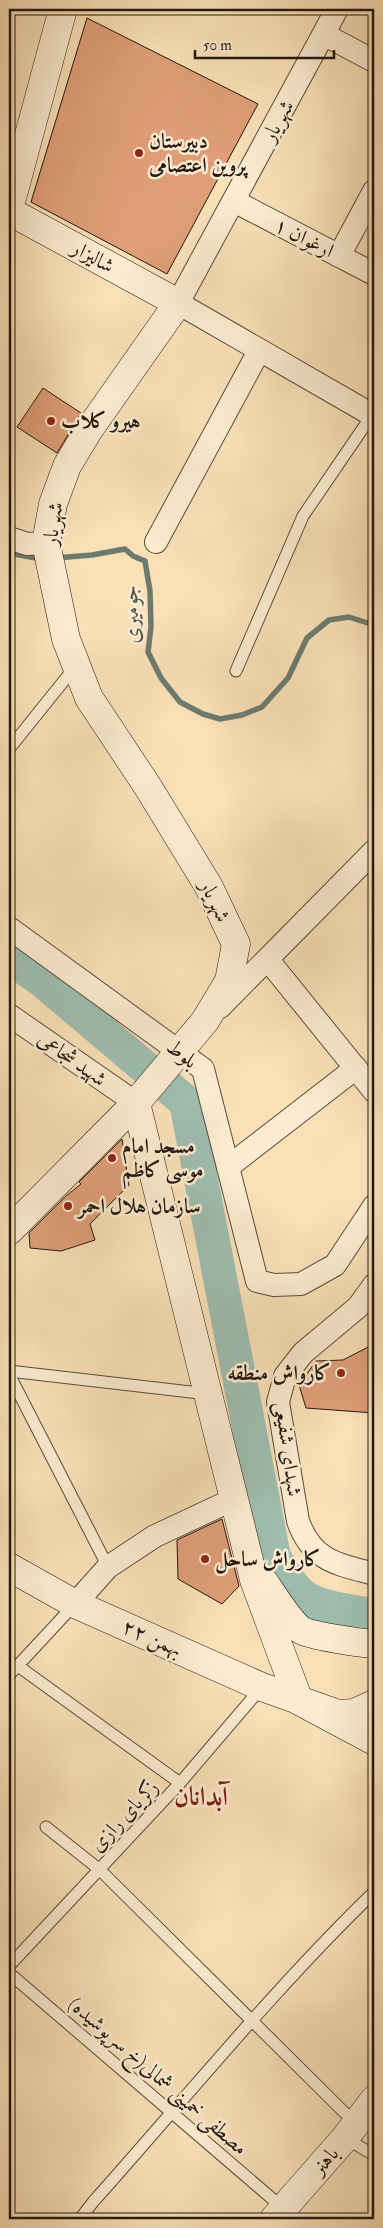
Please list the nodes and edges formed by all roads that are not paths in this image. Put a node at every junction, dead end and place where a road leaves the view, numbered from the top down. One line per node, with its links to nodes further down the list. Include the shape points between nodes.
1 (63, 9): 7 (main road)
2 (337, 9): 3 (street, شهریار)
3 (325, 35): 4 (street); 6 (street, شهریار)
4 (374, 61)
5 (374, 191): 8 (street)
6 (234, 201): 8 (street, ارغوان ۱); 10 (street, شهریار)
7 (9, 210): 10 (main road, شالیزار)
8 (339, 256): 9 (street, ارغوان ۱)
9 (374, 274)
10 (178, 304): 11 (street); 15 (main road, شهریار, via 67,466 53,504)
11 (259, 352): 12 (street); 14 (street)
12 (373, 415): 17 (lane, via 303,516)
13 (9, 538): 15 (street)
14 (156, 542)
15 (49, 556): 16 (main road, شهریار)
16 (75, 666): 18 (lane); 23 (main road, شهریار, via 89,698 210,887 236,944 229,982)
17 (236, 671)
18 (9, 749)
19 (374, 851): 21 (street)
20 (9, 928): 24 (street, بلوط)
21 (268, 960): 23 (street); 25 (street)
22 (9, 1014): 27 (street, شهید شجاعی)
23 (205, 1021): 24 (main road, شهریار)
24 (180, 1052): 27 (main road, شهریار); 28 (street, بلوط, via 203,1069)
25 (356, 1068): 26 (street); 28 (street)
26 (374, 1091)
27 (141, 1097): 30 (main road, شهریار); 33 (main road)
28 (228, 1167): 29 (street, بلوط, via 257,1282 301,1284 334,1265)
29 (374, 1206)
30 (9, 1232)
31 (374, 1285): 38 (street, شهدای شفیعی, via 358,1308 303,1353 285,1376 278,1402 298,1521 304,1538 320,1555 342,1566)
32 (9, 1373): 33 (lane); 37 (lane)
33 (208, 1394): 34 (main road)
34 (234, 1499): 35 (main road); 37 (street, via 155,1536)
35 (248, 1560): 40 (main road, via 280,1606 302,1630); 44 (main road)
36 (9, 1567): 39 (main road, ۲۲ بهمن)
37 (108, 1567): 39 (street)
38 (374, 1574)
39 (75, 1604): 41 (lane); 43 (main road, ۲۲ بهمن)
40 (374, 1644)
41 (18, 1666): 42 (lane); 47 (lane)
42 (9, 1676)
43 (262, 1687): 44 (main road, ۲۲ بهمن); 47 (lane, زکریای رازی)
44 (299, 1701): 45 (main road, via 338,1714 354,1713); 46 (main road)
45 (374, 1704)
46 (371, 1735)
47 (180, 1783): 49 (lane, زکریای رازی)
48 (46, 1827): 49 (lane)
49 (100, 1870): 51 (lane, زکریای رازی); 53 (lane)
50 (374, 1892): 53 (lane)
51 (9, 1966)
52 (9, 1973): 55 (lane, مصطفی خمینی شمالی(خ سرپوشیده))
53 (252, 2020): 55 (lane); 56 (lane)
54 (374, 2100): 56 (main road, باهنر)
55 (173, 2113): 58 (lane, مصطفی خمینی شمالی(خ سرپوشیده)); 59 (lane)
56 (350, 2131): 57 (lane); 58 (main road, باهنر)
57 (374, 2156)
58 (284, 2216)
59 (80, 2219)

